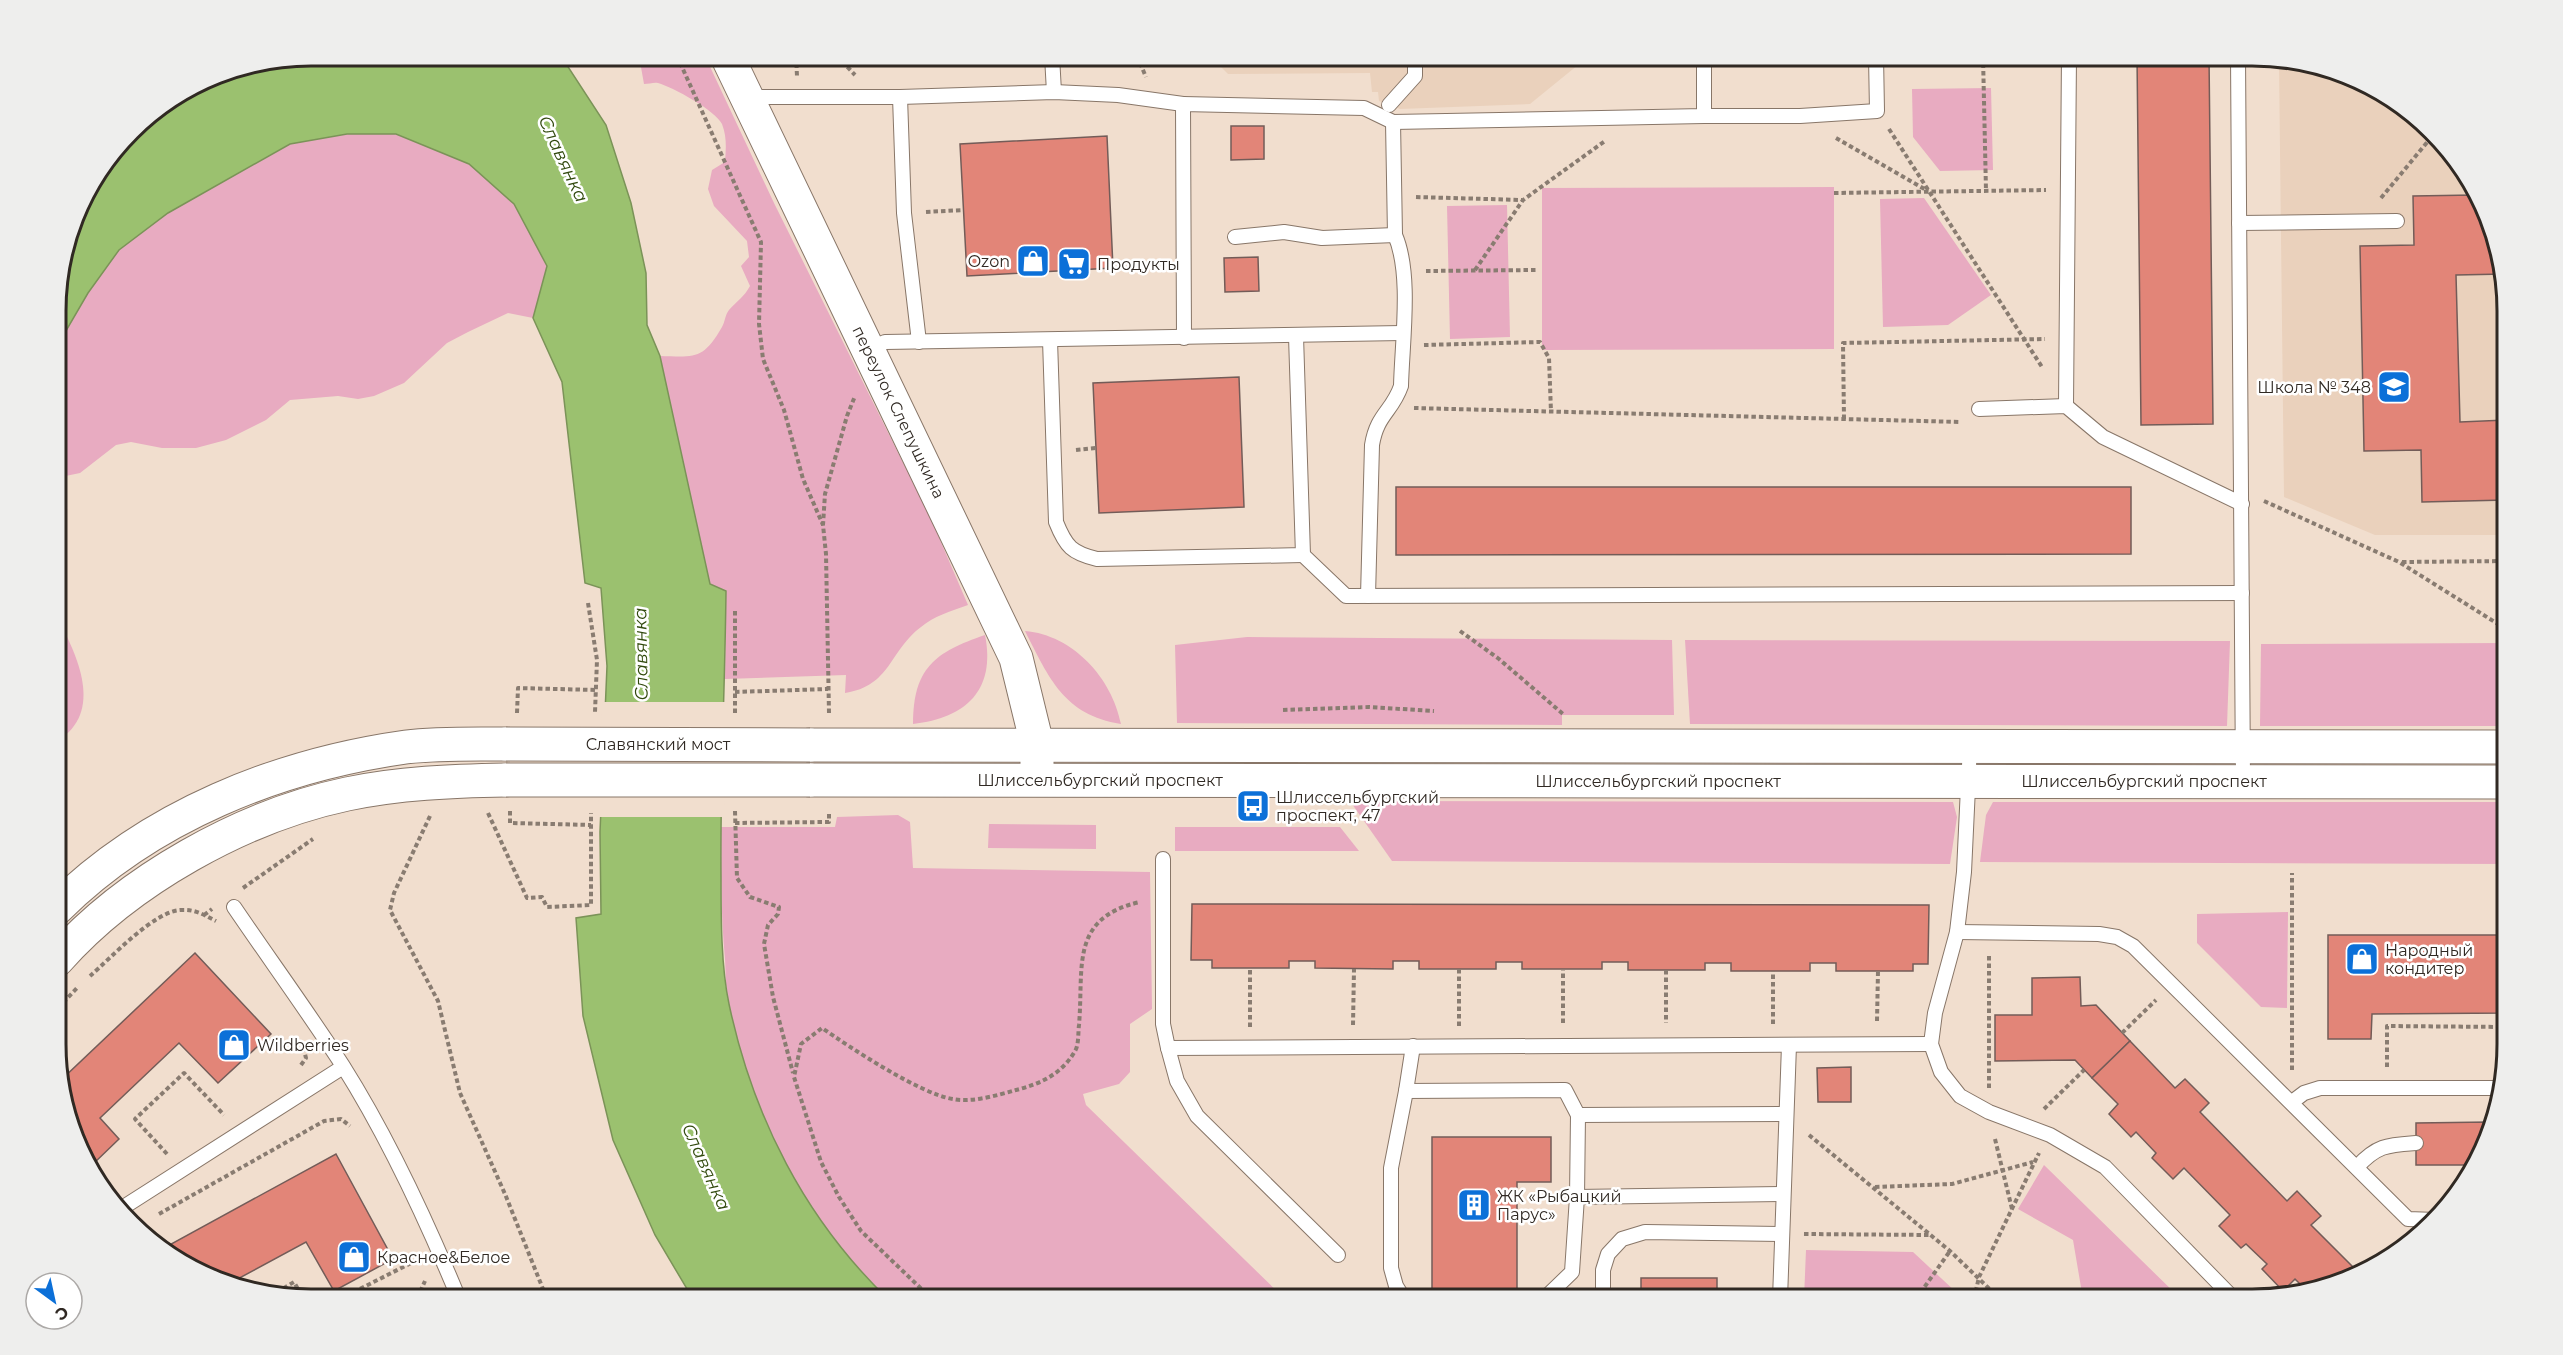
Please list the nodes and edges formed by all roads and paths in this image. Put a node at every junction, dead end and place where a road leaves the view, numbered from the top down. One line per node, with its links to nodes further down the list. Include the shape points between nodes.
1 (681, 66): 53 (path, via 761,242 759,324 763,358 784,410 803,479)
2 (732, 66): 11 (main road, переулок Слепушкина)
3 (1053, 66): 10 (lane)
4 (1415, 66): 14 (lane, via 1415,76)
5 (1704, 66): 16 (lane)
6 (1876, 66): 15 (lane)
7 (1983, 66): 23 (path)
8 (2068, 66): 21 (lane)
9 (2238, 66): 31 (lane)
10 (1054, 92): 12 (lane); 13 (lane)
11 (746, 97): 12 (lane); 44 (main road, переулок Слепушкина)
12 (900, 97): 43 (lane, via 904,213)
13 (1183, 104): 19 (lane, via 1364,108); 38 (lane)
14 (1389, 105)
15 (1877, 111): 17 (lane); 22 (path)
16 (1704, 116): 17 (lane); 18 (lane)
17 (1800, 116): 22 (path)
18 (1633, 117): 19 (lane); 26 (path)
19 (1393, 122): 25 (lane)
20 (2428, 141): 30 (path)
21 (2067, 190): 23 (path); 41 (lane)
22 (1929, 191): 23 (path); 24 (path); 40 (path)
23 (1986, 191)
24 (1834, 193)
25 (1394, 196): 26 (path); 32 (lane)
26 (1523, 200): 34 (path)
27 (963, 210): 28 (path)
28 (950, 211)
29 (2397, 221): 30 (lane)
30 (2361, 222): 31 (lane)
31 (2239, 223): 52 (lane)
32 (1395, 235): 33 (lane, via 1322,238 1284,232); 36 (lane)
33 (1235, 237)
34 (1475, 270): 35 (path); 36 (path)
35 (1536, 270)
36 (1405, 271): 39 (lane)
37 (1296, 336): 38 (lane); 39 (lane); 54 (lane)
38 (1184, 338): 42 (lane)
39 (1402, 339): 45 (lane, via 1401,386); 48 (path, via 1540,342 1549,358)
40 (2025, 339): 41 (path); 46 (path); 49 (path, via 1843,342)
41 (2067, 339): 46 (lane)
42 (1050, 340): 43 (lane); 54 (lane, via 1056,522 1064,540 1077,554 1097,559)
43 (919, 342): 44 (lane, via 885,342)
44 (869, 349): 53 (path, via 833,463); 69 (main road, переулок Слепушкина, via 1016,658)
45 (1396, 401): 48 (path, via 1416,408); 58 (lane, via 1375,427 1372,445)
46 (2066, 406): 47 (lane); 52 (lane, via 2103,437)
47 (1979, 409): 49 (path, via 1960,423)
48 (1551, 412): 49 (path)
49 (1844, 419)
50 (1096, 448): 51 (path)
51 (1084, 449)
52 (2242, 497): 56 (path); 57 (lane)
53 (823, 525): 62 (path)
54 (1304, 555): 58 (lane, via 1346,596)
55 (2497, 561): 56 (path)
56 (2399, 562): 60 (path)
57 (2242, 593): 58 (lane); 71 (lane)
58 (1368, 596)
59 (735, 611): 64 (path)
60 (2497, 622)
61 (1460, 631): 68 (path)
62 (828, 689): 64 (path); 66 (path)
63 (596, 690): 65 (path, via 518,688)
64 (735, 692): 67 (path)
65 (517, 713)
66 (830, 714)
67 (735, 716)
68 (1568, 718)
69 (1037, 744): 70 (main road); 73 (main road, переулок Слепушкина); 91 (main road, Славянский мост, bridge, via 408,747 340,759 270,779 201,806 140,841)
70 (1970, 746): 71 (main road); 74 (lane)
71 (2244, 747): 72 (main road); 75 (lane)
72 (2497, 747)
73 (1037, 780): 74 (main road, Шлиссельбургский проспект); 77 (main road, Шлиссельбургский проспект, bridge, via 810,780)
74 (1969, 781): 75 (main road, Шлиссельбургский проспект); 95 (lane)
75 (2243, 782): 76 (main road, Шлиссельбургский проспект)
76 (2497, 782)
77 (501, 795): 79 (path); 97 (main road, via 402,785 345,794 283,813 222,838 164,871 110,910)
78 (735, 799): 85 (path)
79 (485, 810)
80 (422, 816): 81 (path)
81 (430, 816): 82 (path); 164 (path, via 390,910 438,1001 460,1093)
82 (441, 816)
83 (510, 818): 86 (path, via 510,823)
84 (829, 822): 85 (path)
85 (735, 823): 124 (path, via 738,878 750,897 779,907 765,931 764,944)
86 (591, 825)
87 (320, 837): 92 (path)
88 (1163, 860): 90 (lane)
89 (2292, 873): 128 (path)
90 (1163, 898): 120 (lane, via 1162,1024); 124 (path, via 1117,907 1098,921 1083,948 1076,1050 1059,1071 1039,1084 994,1096 955,1100 932,1093 822,1028 801,1044)
91 (66, 899)
92 (233, 901): 94 (path, via 218,922); 121 (lane)
93 (214, 909): 94 (path)
94 (204, 915): 106 (path, via 180,910 162,915)
95 (1957, 932): 96 (lane); 109 (lane, via 1935,1013)
96 (1989, 932): 105 (lane, via 2117,937 2133,946); 129 (path)
97 (66, 952)
98 (1250, 968): 118 (path)
99 (1354, 969): 119 (path)
100 (1459, 969): 114 (path)
101 (1563, 970): 115 (path)
102 (1666, 970): 116 (path)
103 (1773, 971): 110 (path)
104 (1878, 971): 112 (path)
105 (2171, 984): 108 (path); 128 (lane)
106 (66, 1000)
107 (2497, 1027): 125 (path, via 2387,1026)
108 (2122, 1033)
109 (1931, 1044): 112 (lane); 129 (lane, via 1941,1072 1960,1096)
110 (1773, 1045): 111 (lane); 116 (lane)
111 (1789, 1045): 112 (lane); 130 (lane)
112 (1877, 1045)
113 (1413, 1046): 114 (lane); 119 (lane); 127 (lane)
114 (1459, 1046): 115 (lane)
115 (1562, 1046): 116 (lane)
116 (1666, 1046)
117 (303, 1047): 123 (path, via 306,1058)
118 (1250, 1047): 119 (lane); 120 (lane)
119 (1353, 1047)
120 (1168, 1048): 154 (lane, via 1177,1081 1197,1116)
121 (343, 1067): 146 (lane); 163 (lane, via 408,1185)
122 (2084, 1070): 133 (path)
123 (295, 1072)
124 (794, 1077): 165 (path, via 822,1161 839,1197 861,1231)
125 (2387, 1088): 126 (lane); 128 (lane, via 2320,1088 2304,1092)
126 (2493, 1088)
127 (1406, 1091): 131 (lane, via 1565,1090); 166 (lane, via 1391,1168 1391,1268)
128 (2292, 1102): 141 (lane)
129 (1989, 1112): 133 (lane); 142 (path)
130 (1786, 1114): 131 (lane); 143 (path); 144 (lane)
131 (1578, 1115): 145 (lane)
132 (217, 1124): 138 (path, via 227,1118 183,1073 135,1119)
133 (2027, 1126): 135 (lane)
134 (355, 1130): 148 (path, via 341,1119 324,1121)
135 (2050, 1135): 140 (path); 173 (lane, via 2105,1167)
136 (2416, 1143): 141 (lane, via 2387,1145 2370,1153)
137 (178, 1149): 138 (path)
138 (168, 1155): 139 (path)
139 (159, 1161)
140 (2034, 1162): 142 (path); 147 (path)
141 (2357, 1167): 149 (lane, via 2408,1219)
142 (2002, 1170): 143 (path, via 1952,1184); 147 (path)
143 (1874, 1187): 151 (path)
144 (1783, 1194): 145 (lane); 150 (lane)
145 (1577, 1197): 167 (lane, via 1572,1272)
146 (126, 1205)
147 (2012, 1209): 158 (path)
148 (155, 1216)
149 (2422, 1220)
150 (1782, 1234): 151 (path); 168 (lane, via 1645,1232 1622,1239 1608,1254); 169 (lane)
151 (1932, 1235): 153 (path)
152 (417, 1249): 155 (path)
153 (1950, 1251): 158 (path); 170 (path)
154 (1338, 1255)
155 (421, 1258): 156 (path); 161 (path)
156 (424, 1266)
157 (428, 1274): 162 (path)
158 (1979, 1277): 171 (path); 172 (path)
159 (285, 1287): 160 (path, via 294,1282)
160 (297, 1288)
161 (360, 1289)
162 (421, 1289)
163 (453, 1289)
164 (543, 1289)
165 (922, 1289)
166 (1398, 1289)
167 (1554, 1289)
168 (1603, 1289)
169 (1780, 1289)
170 (1923, 1289)
171 (1976, 1289)
172 (1990, 1289)
173 (2224, 1289)

